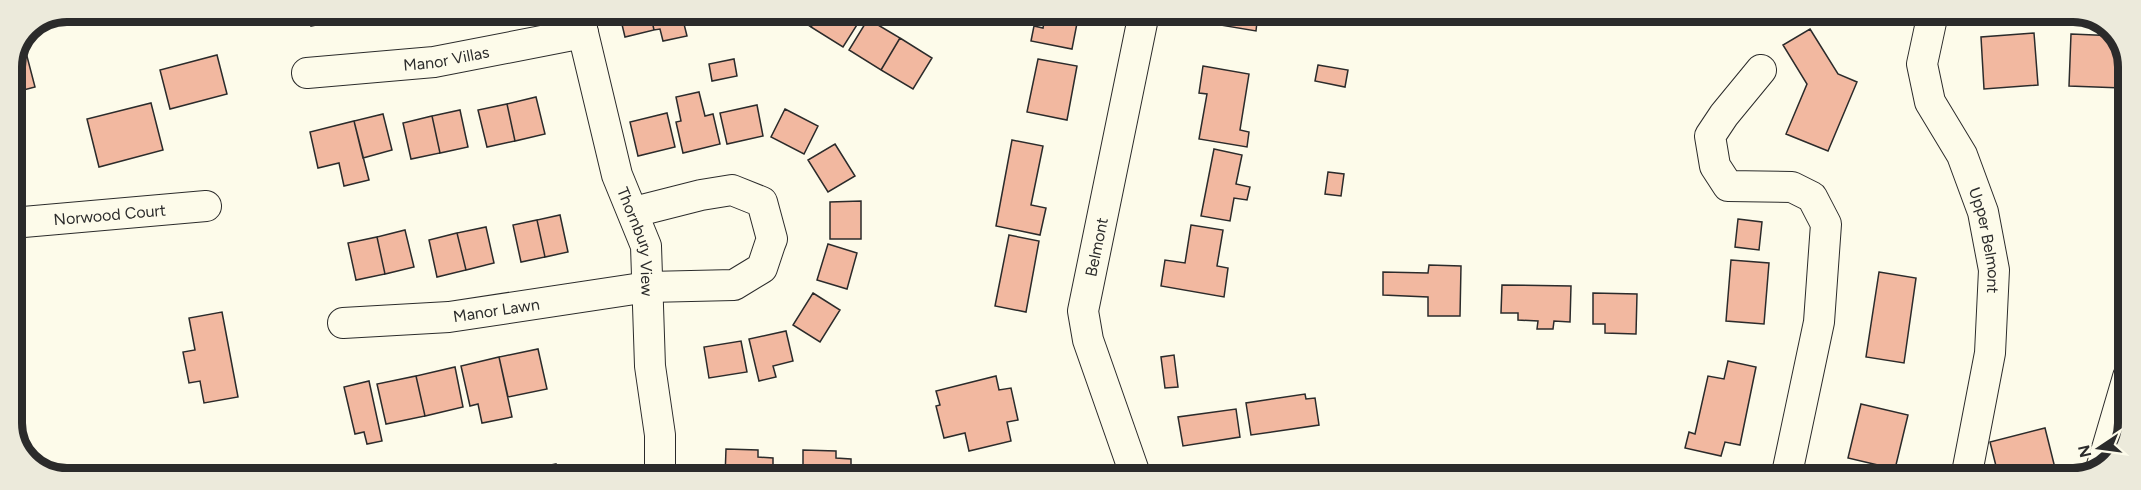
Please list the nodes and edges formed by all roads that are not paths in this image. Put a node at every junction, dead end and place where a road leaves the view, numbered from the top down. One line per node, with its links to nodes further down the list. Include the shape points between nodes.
1 (580, 22): 5 (street, Manor Villas, via 434,62); 7 (street, Thornbury View, via 617,175)
2 (1142, 22): 14 (street, Belmont, via 1083,311 1088,340)
3 (1931, 22): 16 (street, Upper Belmont, via 1922,64 1930,102 1962,155 1983,212 1994,270 1990,353)
4 (1761, 70): 15 (street, via 1710,136 1715,166 1728,186 1792,187 1812,197 1826,224 1819,322)
5 (307, 73)
6 (206, 206): 8 (street, Norwood Court)
7 (634, 212): 9 (street, Thornbury View, via 646,246); 9 (street, Manor Lawn, via 732,190 762,202 772,239 762,268 734,285)
8 (22, 222)
9 (648, 287): 10 (street, Manor Lawn, via 449,317); 13 (street, Thornbury View, via 650,366 660,435)
10 (343, 323)
11 (2118, 410): 12 (street)
12 (2106, 454)
13 (660, 468)
14 (1133, 468)
15 (1788, 468)
16 (1968, 468)

